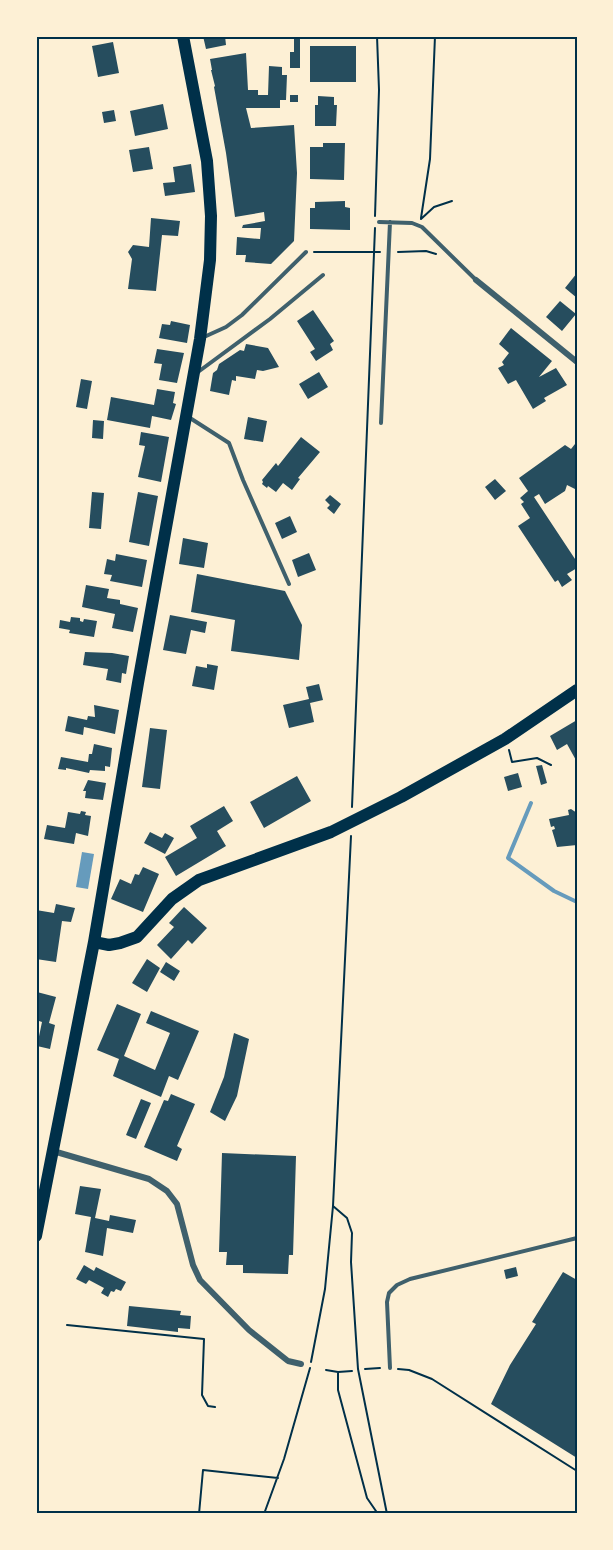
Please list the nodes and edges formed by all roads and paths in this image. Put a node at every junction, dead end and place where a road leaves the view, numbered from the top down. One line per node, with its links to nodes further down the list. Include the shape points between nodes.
1 (183, 36): 15 (main road, via 202,132 211,216)
2 (377, 36): 10 (path)
3 (435, 36): 5 (path, via 430,159)
4 (452, 201): 5 (path, via 434,207)
5 (422, 219): 8 (path)
6 (379, 222): 7 (lane)
7 (390, 222): 8 (lane); 11 (lane)
8 (422, 226): 14 (lane)
9 (306, 252): 10 (path); 15 (lane, via 242,315)
10 (374, 252): 24 (path)
11 (389, 252): 12 (path, via 426,251); 19 (lane)
12 (439, 256)
13 (323, 275): 17 (lane)
14 (476, 280): 16 (street)
15 (200, 339): 17 (main road)
16 (577, 362)
17 (194, 375): 18 (main road)
18 (187, 416): 20 (lane, via 229,443); 26 (main road)
19 (381, 423)
20 (289, 584)
21 (577, 690): 22 (main road)
22 (505, 739): 23 (path, via 512,762 537,758); 26 (main road, via 331,832 199,880 172,900 137,937 120,944)
23 (551, 765)
24 (353, 795)
25 (350, 854): 28 (path)
26 (94, 942): 27 (main road)
27 (53, 1151): 29 (main road); 33 (street, via 149,1179 167,1191 177,1204 196,1272 207,1288 288,1361)
28 (333, 1206): 32 (path, via 325,1289); 46 (path, via 351,1225 360,1384)
29 (36, 1236)
30 (577, 1238): 34 (lane, via 434,1272 397,1285 387,1302)
31 (67, 1325): 40 (path, via 204,1339 202,1395 208,1406)
32 (312, 1356)
33 (301, 1364)
34 (390, 1368): 35 (path); 41 (path, via 410,1370 432,1379)
35 (365, 1369)
36 (326, 1370): 38 (path)
37 (352, 1371): 38 (path)
38 (338, 1372): 45 (path, via 338,1390 367,1498)
39 (308, 1376): 42 (path)
40 (215, 1407)
41 (577, 1471)
42 (278, 1478): 43 (path, via 203,1470); 44 (path)
43 (199, 1514)
44 (264, 1514)
45 (378, 1514)
46 (387, 1514)

